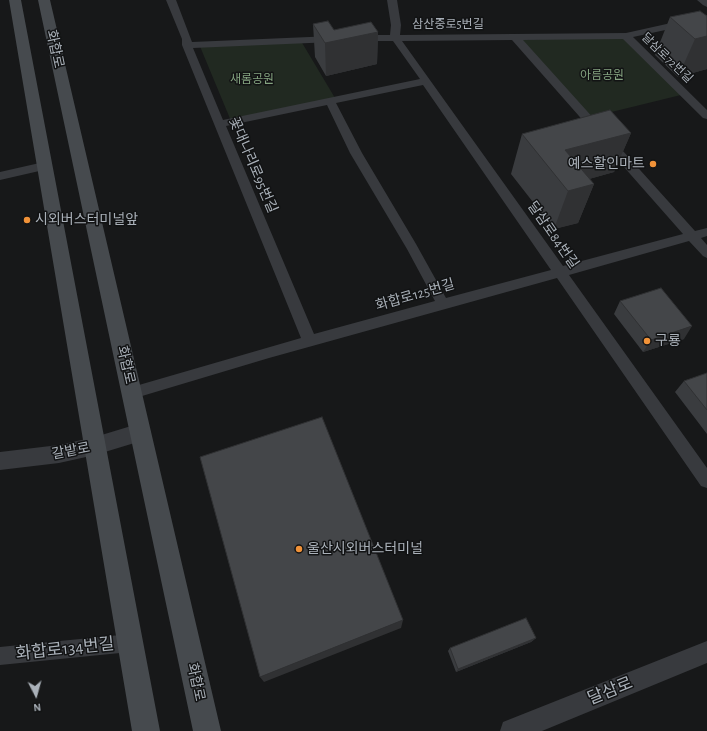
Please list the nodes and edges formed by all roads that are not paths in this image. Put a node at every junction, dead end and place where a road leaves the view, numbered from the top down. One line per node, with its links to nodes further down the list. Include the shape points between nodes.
1 (15, 0): 16 (main road)
2 (44, 0): 24 (main road, 화합로)
3 (171, 0): 11 (street, 꽃대나리로95번길, via 187,38)
4 (392, 0): 9 (street)
5 (704, 0): 6 (street)
6 (707, 3)
7 (707, 18): 8 (street, 삼산중로5번길)
8 (626, 36): 10 (street, 삼산중로5번길); 14 (street, 달삼로72번길)
9 (395, 37): 10 (street, 삼산중로5번길); 11 (street, 삼산중로5번길); 12 (street, 달삼로84번길)
10 (515, 37): 19 (street)
11 (187, 45): 15 (street, 꽃대나리로95번길)
12 (427, 81): 13 (street); 21 (street, 달삼로84번길)
13 (330, 101): 15 (street); 22 (street, via 356,153)
14 (707, 116)
15 (220, 124): 23 (street, 꽃대나리로95번길)
16 (44, 166): 17 (street); 26 (main road)
17 (0, 176)
18 (707, 232): 19 (street, 화합로125번길)
19 (692, 236): 20 (street); 21 (street, 화합로125번길)
20 (707, 253)
21 (560, 271): 22 (street, 화합로125번길); 28 (street, 달삼로84번길)
22 (443, 304): 23 (street, 화합로125번길)
23 (310, 342): 24 (street, 화합로125번길)
24 (132, 393): 25 (main road, 화합로)
25 (141, 432): 26 (street, 갈밭로); 33 (main road, 화합로)
26 (95, 446): 27 (street, 갈밭로, via 59,454); 29 (main road)
27 (0, 461)
28 (707, 481)
29 (130, 643): 31 (street, 화합로134번길); 32 (main road)
30 (707, 652): 34 (street, 달삼로)
31 (0, 656)
32 (146, 731)
33 (206, 731)
34 (512, 731)

